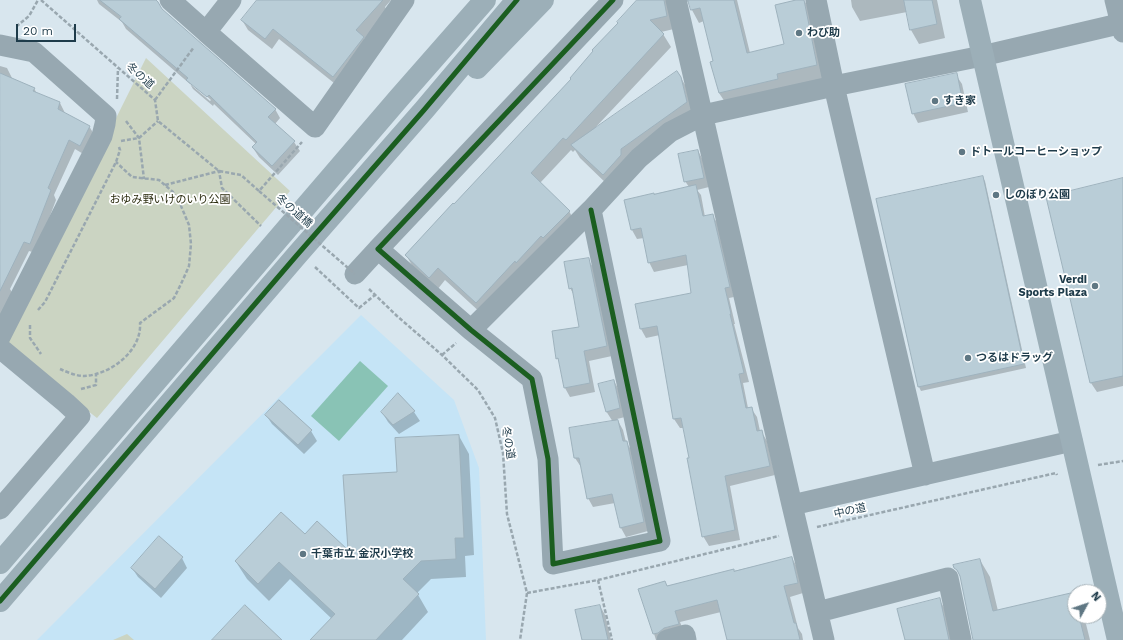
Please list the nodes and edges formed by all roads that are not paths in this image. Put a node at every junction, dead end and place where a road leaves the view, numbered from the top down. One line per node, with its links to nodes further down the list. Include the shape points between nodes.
1 (170, 0): 14 (street)
2 (231, 0): 14 (street)
3 (404, 0): 14 (street, via 315,127)
4 (466, 0): 18 (street, via 409,72)
5 (485, 0): 18 (street)
6 (517, 0): 19 (street)
7 (544, 0): 19 (street, via 454,92)
8 (613, 0): 22 (street)
9 (676, 0): 20 (street)
10 (816, 0): 17 (street)
11 (970, 0): 16 (street)
12 (1116, 0): 13 (street)
13 (1122, 27): 16 (street)
14 (206, 32)
15 (0, 45): 25 (street, via 34,52 111,112 102,136)
16 (982, 56): 17 (street); 27 (street)
17 (834, 86): 20 (street); 28 (street)
18 (399, 98): 31 (street)
19 (424, 110): 32 (street)
20 (703, 115): 21 (street, via 670,132 639,158); 30 (street)
21 (591, 210): 24 (street); 24 (street, via 660,541 553,564 548,459 532,378)
22 (378, 249): 23 (street); 24 (street)
23 (355, 274)
24 (471, 330)
25 (0, 337)
26 (0, 348): 29 (street, via 80,416)
27 (1072, 441): 28 (street); 38 (street)
28 (925, 475): 30 (street)
29 (2, 503)
30 (792, 505): 33 (street)
31 (0, 563)
32 (0, 601)
33 (818, 612): 36 (street); 37 (street, via 948,578)
34 (666, 640): 35 (street, via 685,635)
35 (686, 640)
36 (824, 640)
37 (961, 640)
38 (1118, 640)

